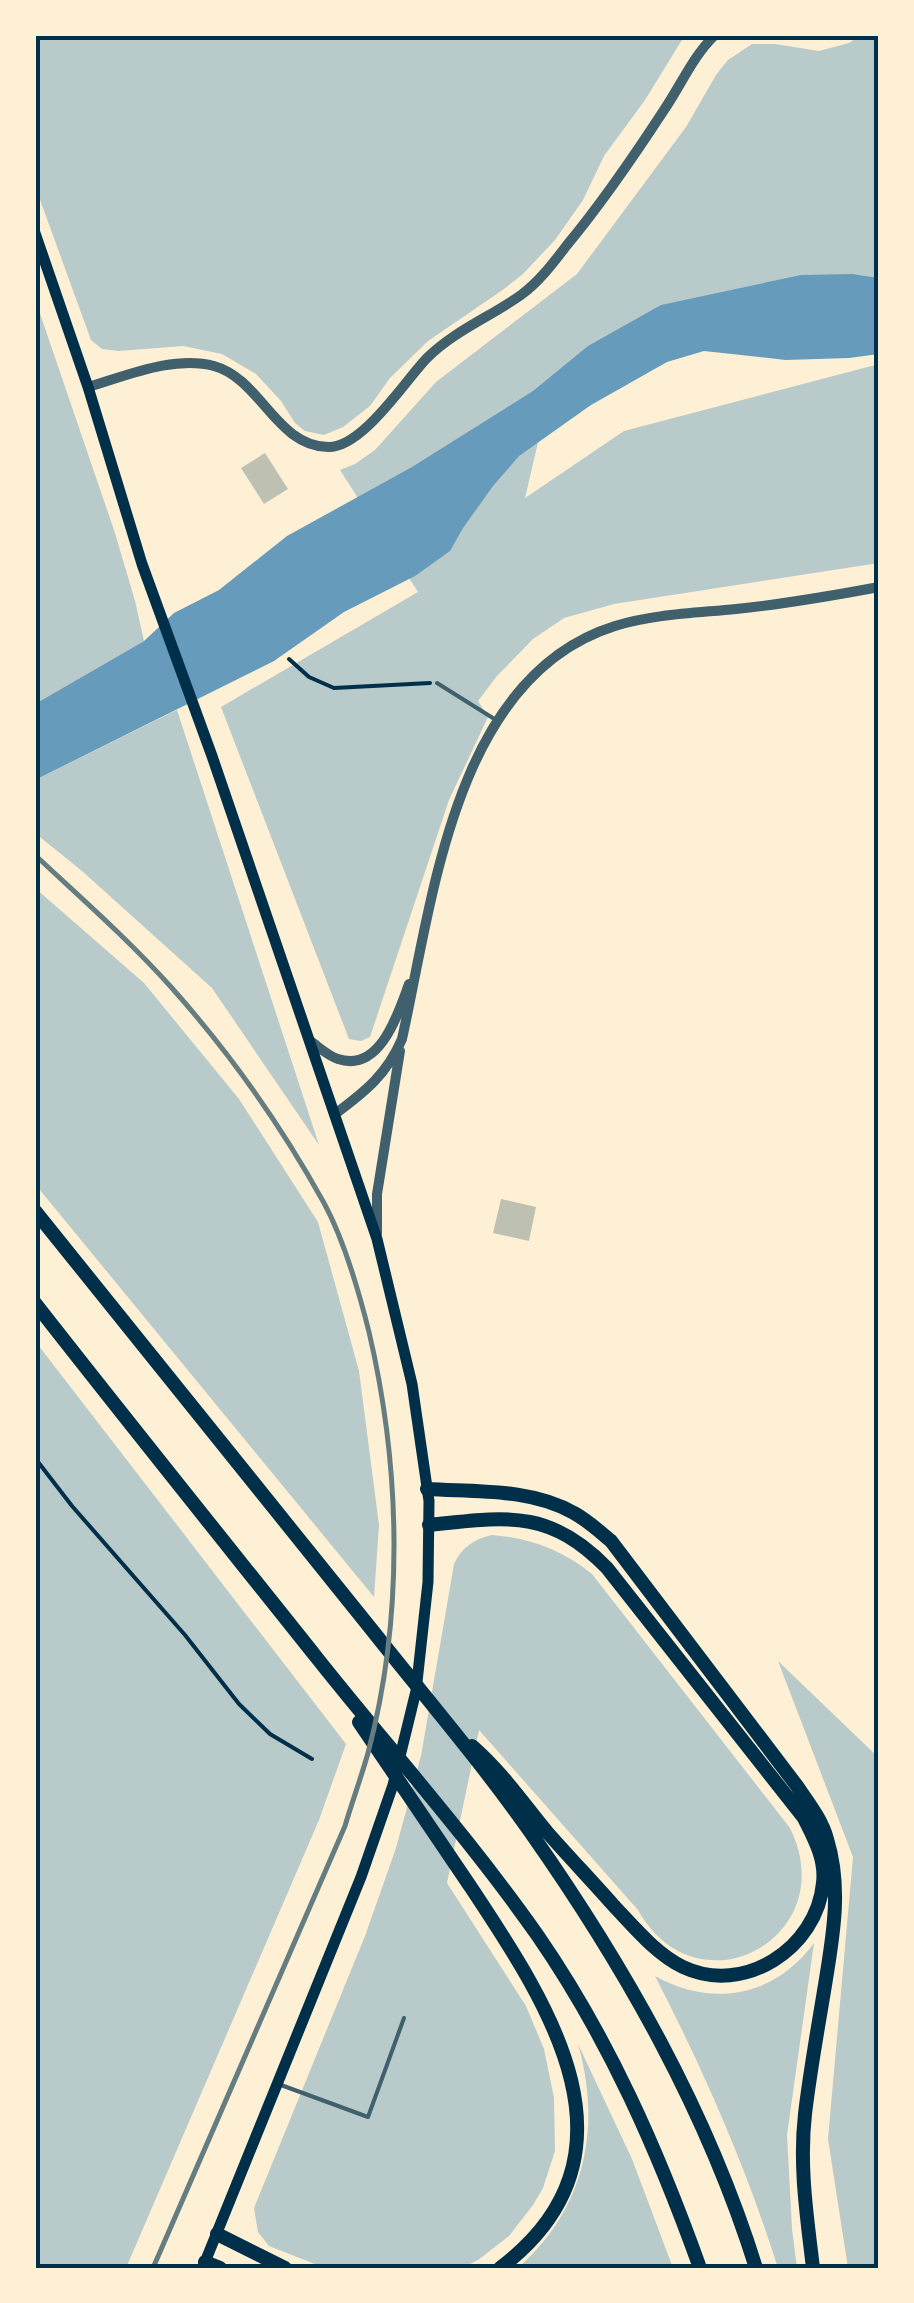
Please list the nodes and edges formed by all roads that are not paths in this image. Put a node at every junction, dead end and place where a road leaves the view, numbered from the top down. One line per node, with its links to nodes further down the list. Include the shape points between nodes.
1 (715, 35): 3 (street, via 544,273 428,357 358,436 340,446 311,444 230,372 211,365 160,367)
2 (35, 233): 3 (main road)
3 (88, 387): 9 (main road, via 142,564)
4 (879, 587): 6 (street, via 617,625 539,670)
5 (437, 683): 6 (lane)
6 (497, 721): 7 (street, via 451,827)
7 (421, 950): 8 (street); 9 (street, via 382,1044 366,1058 334,1058)
8 (402, 1039): 10 (street, via 380,1077); 12 (street, via 377,1194)
9 (310, 1041): 10 (main road)
10 (335, 1114): 12 (main road)
11 (35, 1212): 17 (highway)
12 (377, 1238): 14 (main road, via 412,1384)
13 (35, 1304): 16 (highway)
14 (428, 1489): 15 (main road); 26 (highway, via 534,1498 590,1523 611,1541 821,1824 836,1893 803,2139)
15 (429, 1524): 17 (highway, via 496,1518 539,1523 608,1568 804,1818 824,1882 808,1927 777,1959 743,1975 680,1966 642,1935 487,1759); 19 (main road, via 416,1691 393,1785)
16 (318, 1658): 23 (highway, via 531,1982 564,2054 578,2136 564,2192 538,2234); 24 (highway, via 539,1938 637,2108)
17 (447, 1724): 25 (highway, via 578,1902 660,2038)
18 (404, 2018): 19 (lane, via 368,2117)
19 (277, 2083): 20 (main road)
20 (217, 2234): 21 (main road); 22 (highway)
21 (209, 2266)
22 (286, 2268)
23 (500, 2268)
24 (700, 2268)
25 (756, 2268)
26 (813, 2268)

